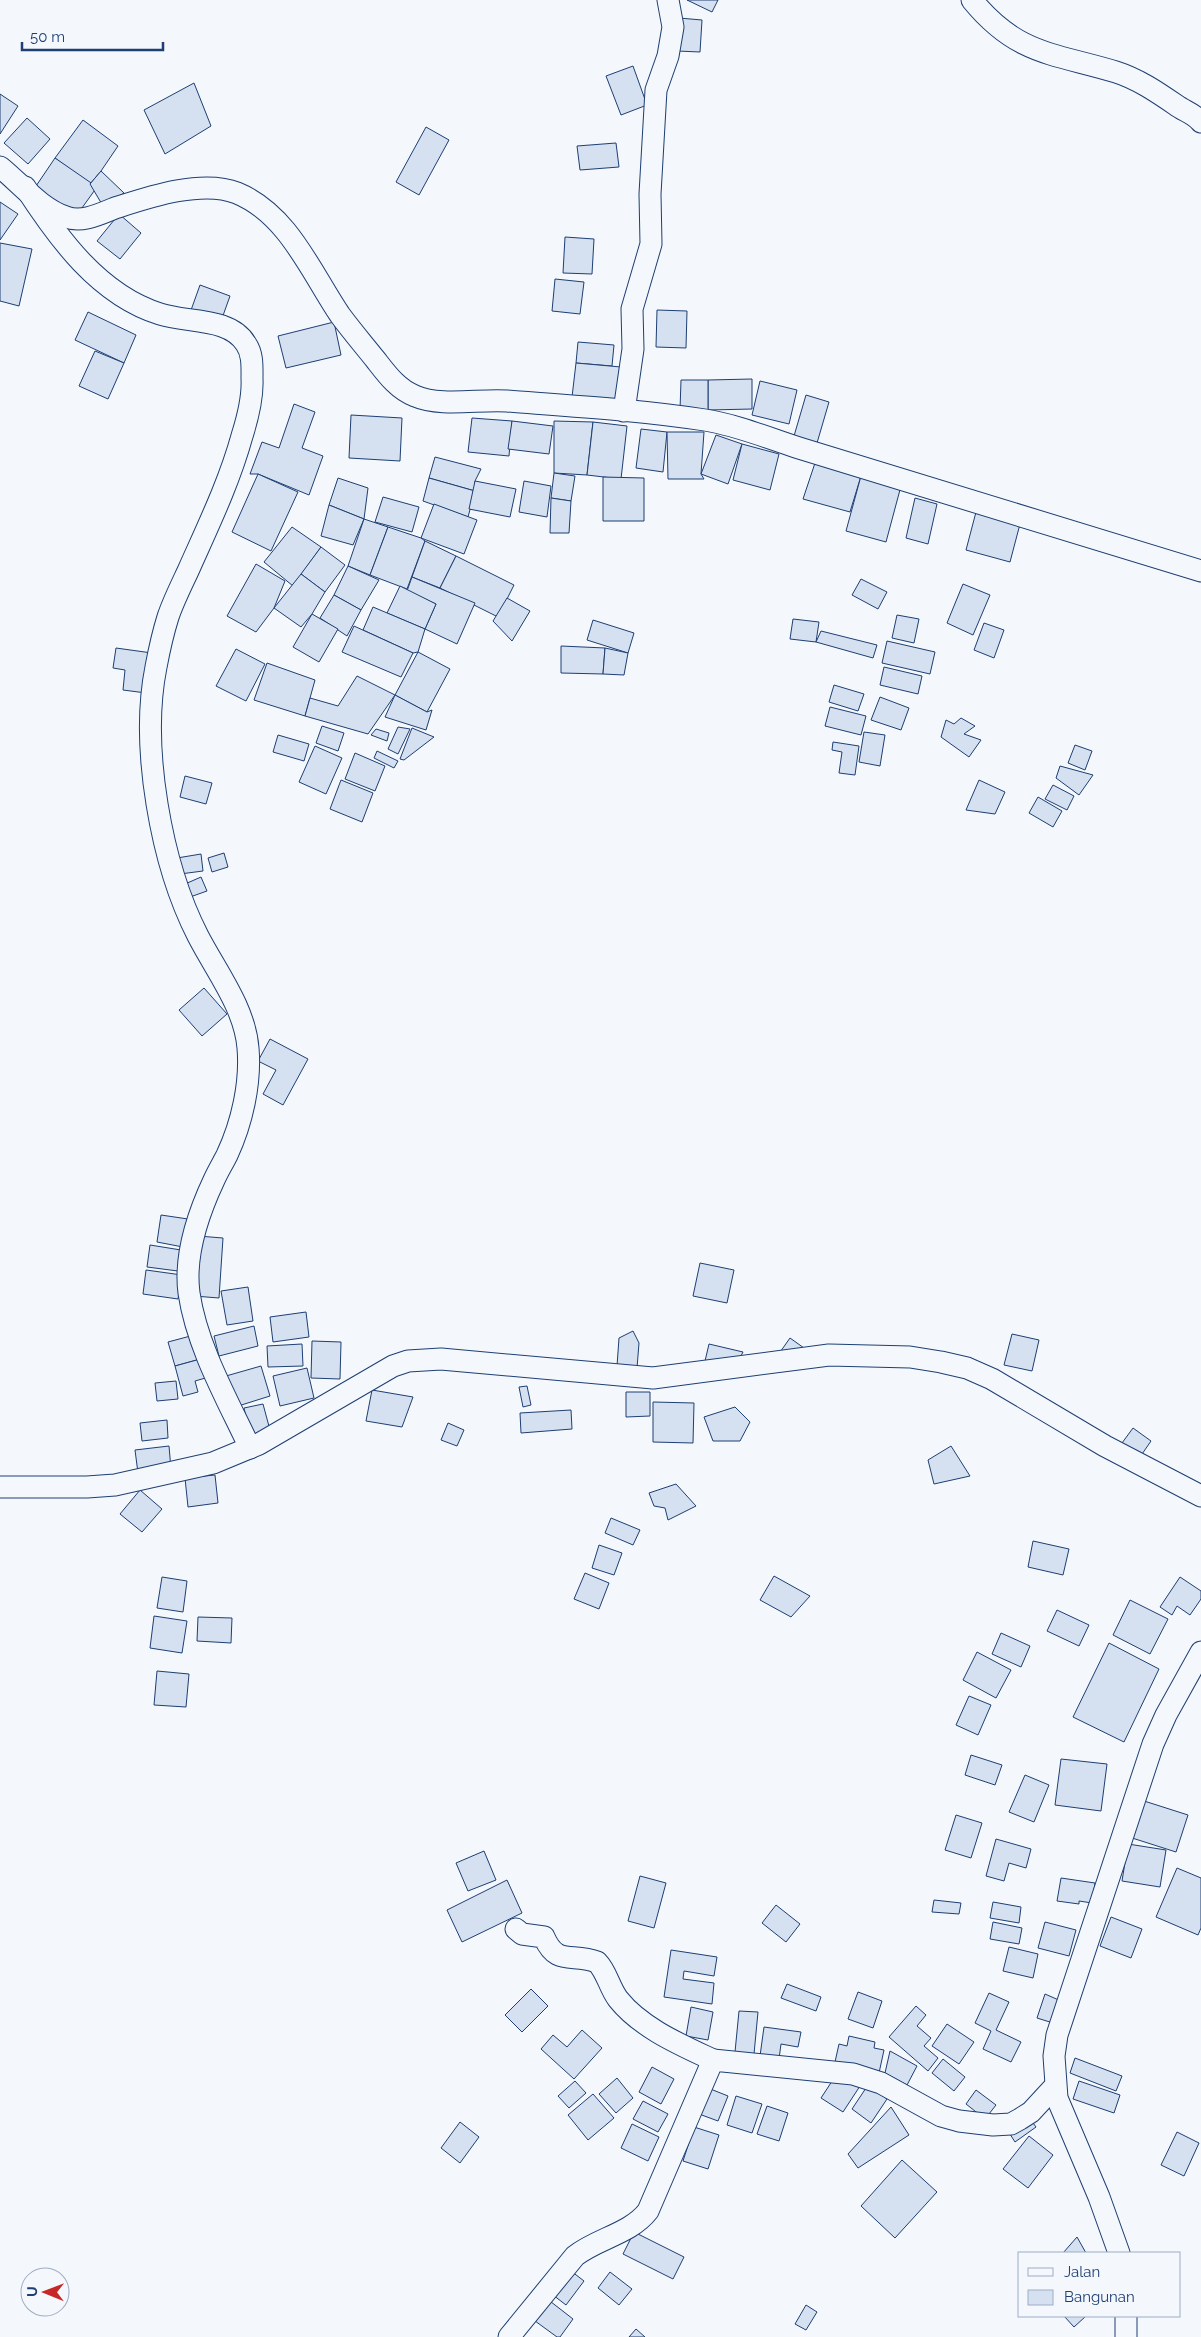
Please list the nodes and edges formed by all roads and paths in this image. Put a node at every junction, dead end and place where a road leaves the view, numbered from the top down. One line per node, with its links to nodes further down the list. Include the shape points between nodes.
1 (668, 0): 6 (street, via 673,27 668,56 656,90 650,194 651,244 632,309 633,349)
2 (972, 0): 3 (street, via 1017,42 1148,86)
3 (1201, 122)
4 (0, 167): 5 (street)
5 (25, 187): 6 (street, via 58,214 79,219 153,196 202,188 222,188 237,193 255,202 287,233 341,316 386,373 408,393 429,400 506,401); 8 (street, via 67,245 113,290 136,305 159,314 220,324 236,332 252,359 249,413 233,469 168,616 155,668 150,715 151,757 170,864 197,934 232,998 248,1045 248,1075 241,1118 199,1216 190,1256 189,1292 212,1367)
6 (624, 411): 7 (street, via 707,420 747,430)
7 (1201, 571)
8 (250, 1448): 9 (street, via 213,1463 115,1485); 10 (street, via 393,1366 408,1361 442,1359 653,1378 829,1355 891,1356 942,1362 992,1379 1105,1446)
9 (0, 1487)
10 (1201, 1496)
11 (1201, 1652): 14 (street, via 1153,1744 1057,2035)
12 (516, 1929): 13 (street, via 522,1934 544,1937 549,1949 558,1955 597,1962 629,2010 668,2038)
13 (714, 2060): 14 (street, via 853,2074 881,2083 941,2116 993,2126 1011,2124 1031,2112); 17 (street, via 648,2211 635,2223 586,2247 576,2256)
14 (1055, 2086): 15 (street, via 1061,2111 1099,2197)
15 (1119, 2252)
16 (1126, 2317): 18 (street)
17 (509, 2337)
18 (1126, 2337)

